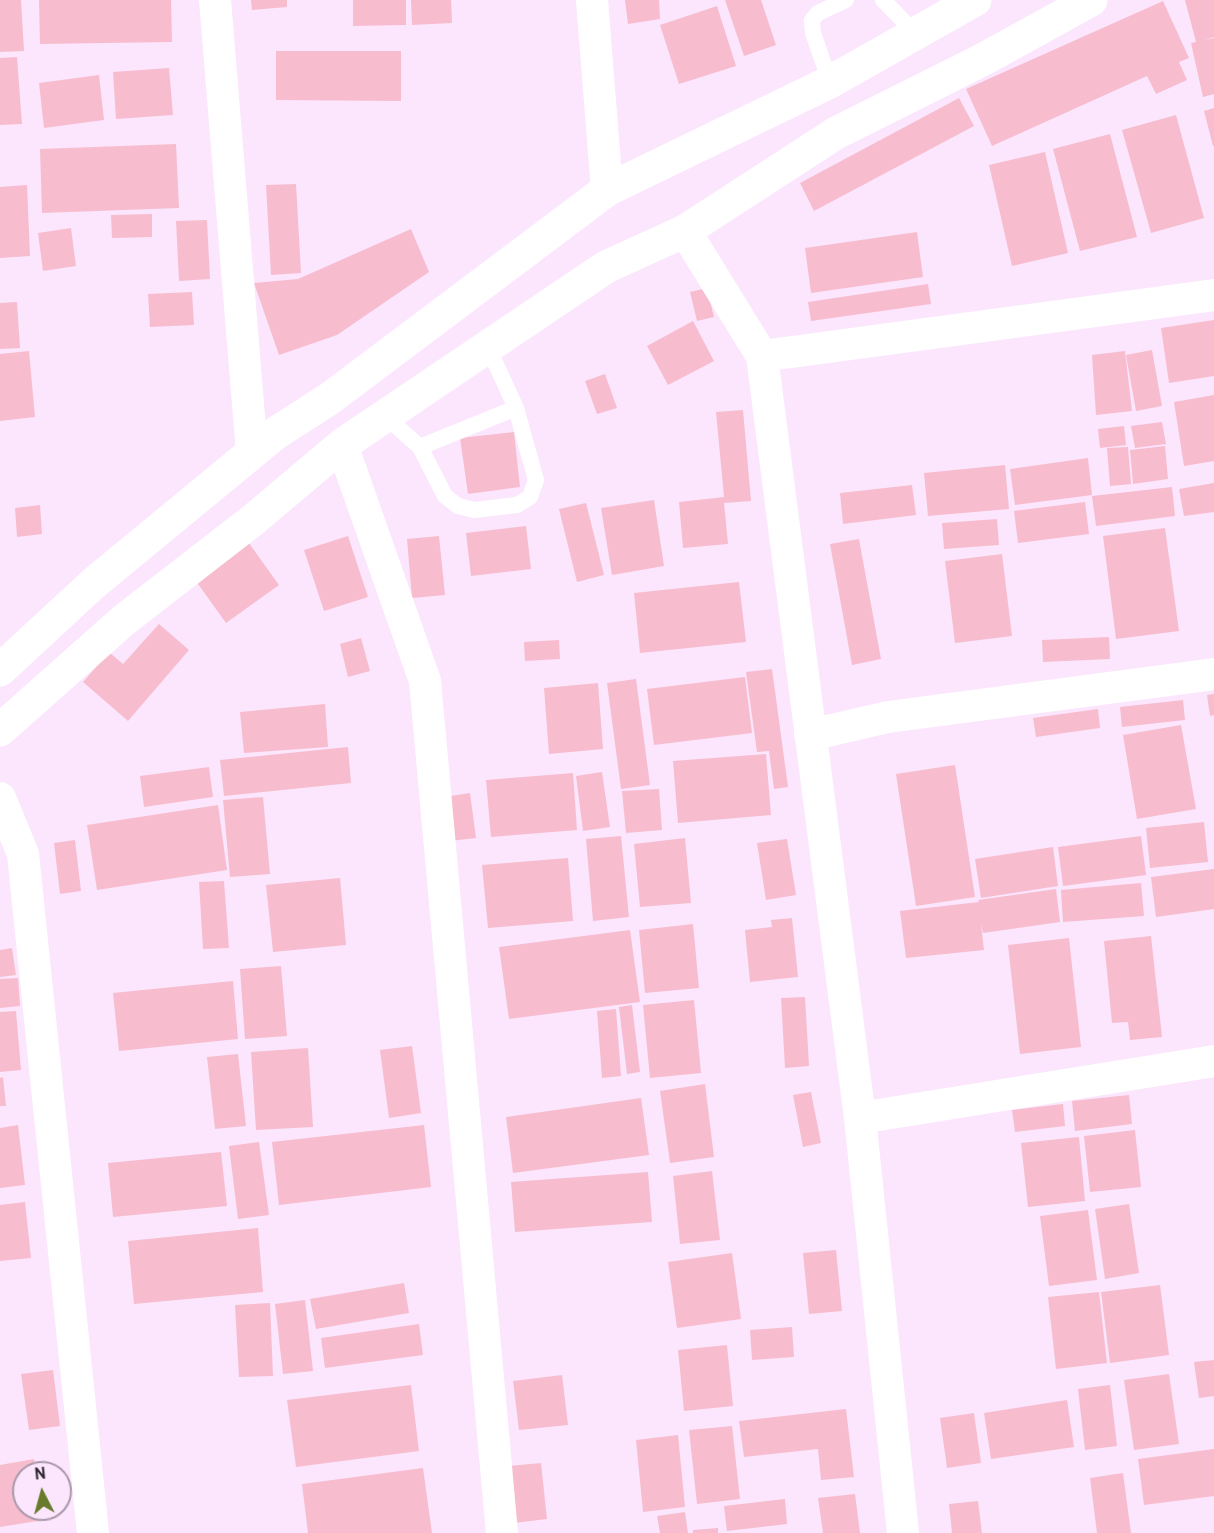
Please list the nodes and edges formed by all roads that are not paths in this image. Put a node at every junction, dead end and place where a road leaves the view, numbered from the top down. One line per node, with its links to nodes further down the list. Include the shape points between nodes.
1 (215, 0): 18 (street)
2 (592, 0): 9 (street)
3 (846, 0): 8 (lane, via 812,20)
4 (975, 0): 7 (main road)
5 (1091, 0): 10 (main road, via 982,60 836,132)
6 (883, 1): 7 (lane)
7 (916, 33): 8 (main road)
8 (830, 82): 9 (main road)
9 (607, 190): 18 (main road)
10 (685, 231): 12 (main road, via 606,267); 13 (street)
11 (1214, 295): 13 (street)
12 (488, 347): 14 (lane); 15 (main road)
13 (762, 356): 22 (street)
14 (516, 408): 17 (lane); 17 (lane, via 536,480 530,496 517,505 474,510 458,506 445,496)
15 (386, 417): 16 (main road); 17 (lane)
16 (342, 445): 21 (main road, via 124,620); 27 (street, via 425,681)
17 (420, 447)
18 (252, 453): 19 (main road, via 94,583)
19 (0, 670)
20 (1214, 674): 22 (street, via 888,717)
21 (0, 730)
22 (810, 735): 25 (street)
23 (0, 798): 26 (street, via 23,854)
24 (1214, 1061): 25 (street)
25 (860, 1118): 28 (street)
26 (93, 1533)
27 (502, 1533)
28 (903, 1533)

